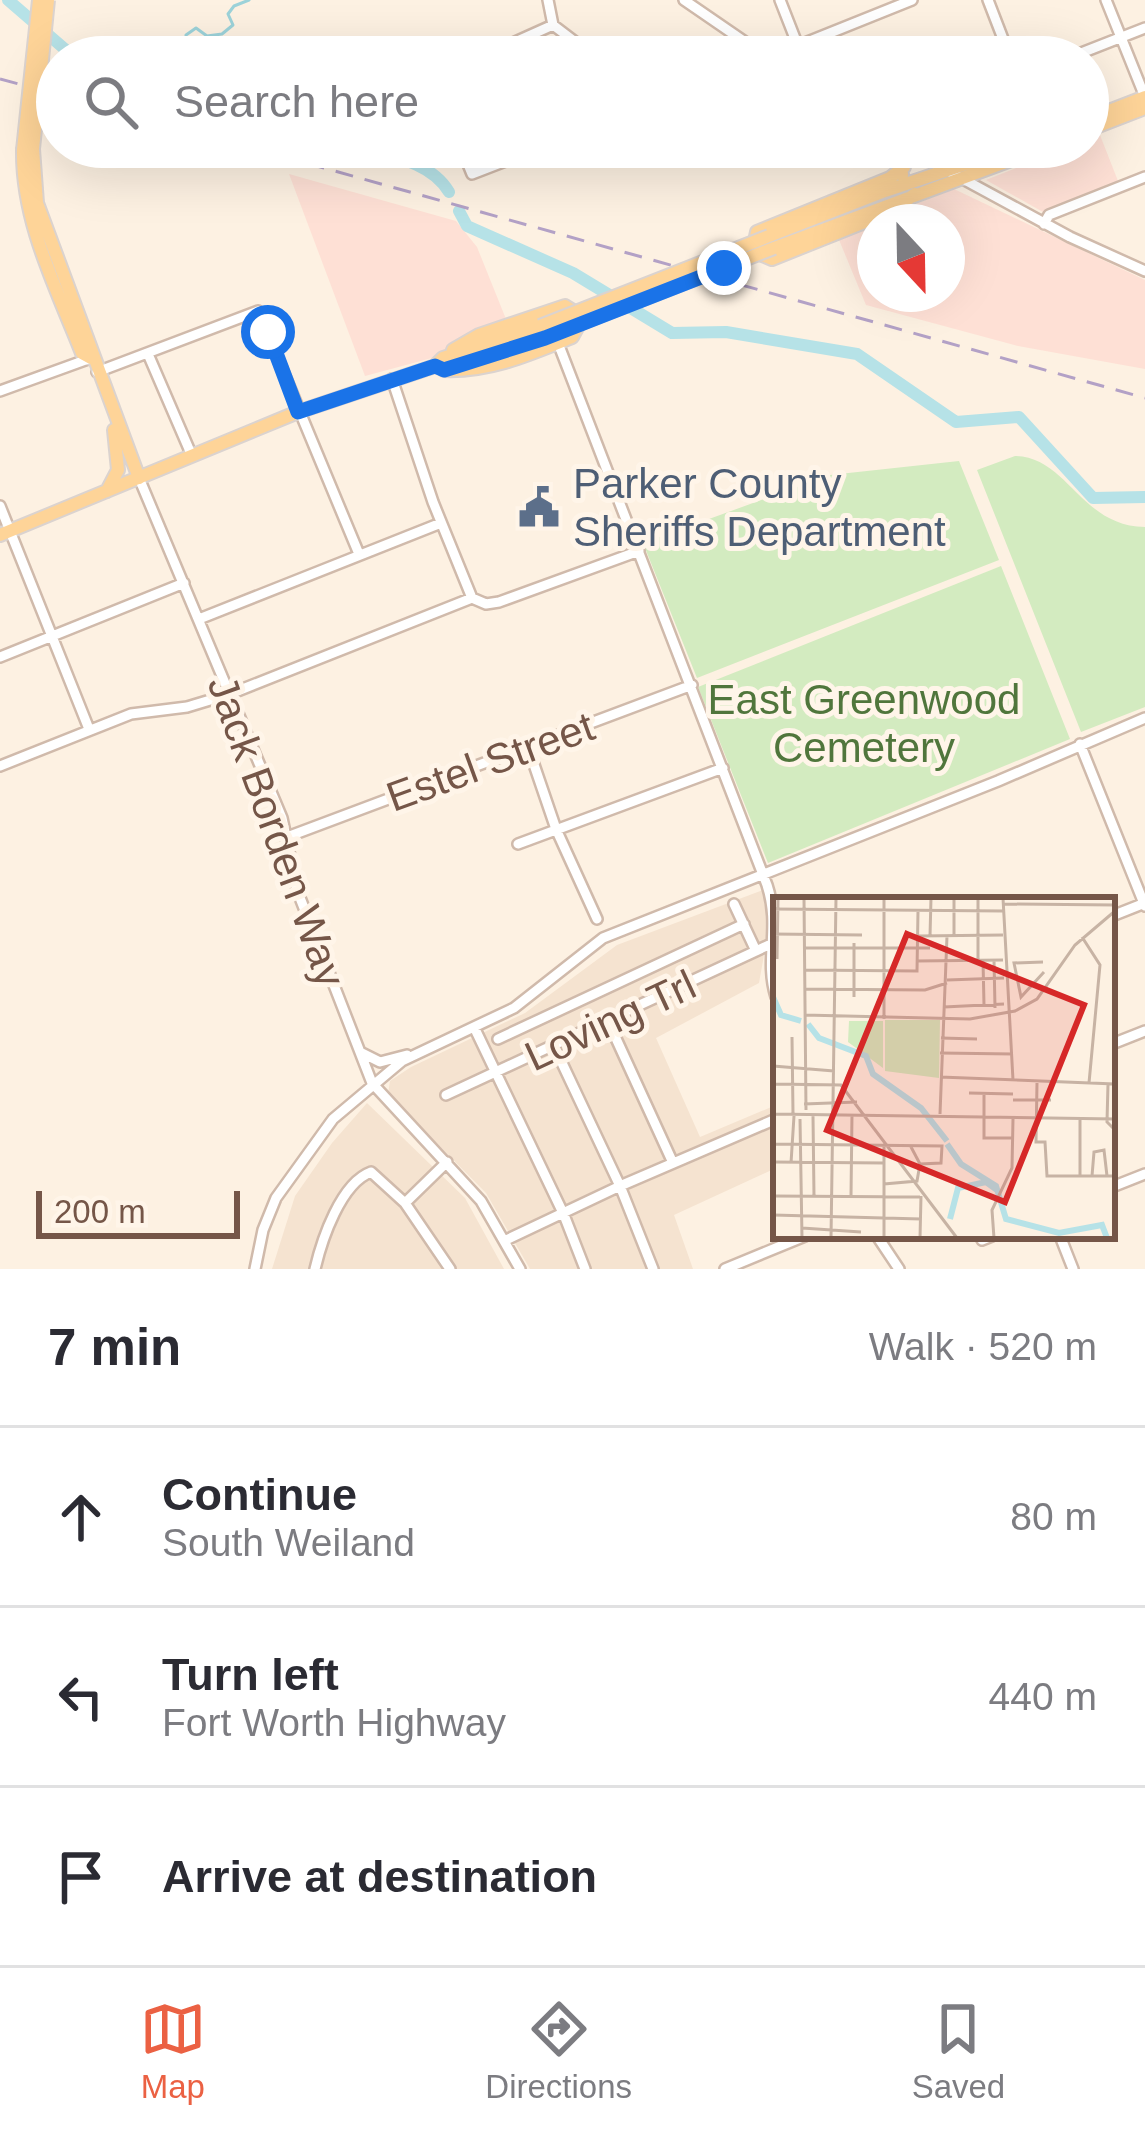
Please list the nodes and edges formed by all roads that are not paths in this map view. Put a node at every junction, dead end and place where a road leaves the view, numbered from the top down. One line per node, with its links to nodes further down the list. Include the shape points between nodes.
1 (43, 0): 10 (main road, Jack Borden Way, bridge)
2 (548, 0): 8 (street)
3 (684, 0): 13 (street)
4 (780, 0): 14 (street)
5 (912, 0): 15 (street)
6 (988, 0): 16 (street)
7 (1106, 0): 17 (street)
8 (554, 25): 11 (street); 12 (street)
9 (1145, 28): 17 (street)
10 (39, 36)
11 (529, 36)
12 (568, 36)
13 (737, 36)
14 (794, 36)
15 (823, 36)
16 (1002, 36)
17 (1121, 37): 18 (street); 20 (street)
18 (1109, 42)
19 (36, 70): 39 (main road, Jack Borden Way, bridge, via 28,149 37,203)
20 (1145, 97): 22 (main road)
21 (1145, 108): 23 (main road)
22 (1109, 111)
23 (1109, 122)
24 (903, 168): 33 (main road, via 757,232 760,254 772,259)
25 (904, 168): 32 (main road)
26 (940, 168): 29 (street)
27 (958, 168): 29 (main road)
28 (993, 168): 31 (main road)
29 (947, 172): 31 (street); 32 (main road)
30 (1145, 177): 34 (street, via 1049,215)
31 (962, 180): 33 (main road); 34 (street)
32 (885, 190): 35 (main road)
33 (915, 194): 35 (main road)
34 (1044, 224): 36 (street)
35 (772, 242): 37 (main road, bridge)
36 (1145, 271)
37 (548, 336): 40 (main road); 40 (main road, via 578,330 570,308 479,335); 51 (street)
38 (148, 354): 39 (street); 44 (street, via 258,311); 45 (street)
39 (94, 365): 42 (street); 43 (main road, Jack Borden Way)
40 (441, 365): 41 (main road)
41 (392, 380): 44 (main road); 49 (street)
42 (0, 391)
43 (112, 411): 46 (main road, Jack Borden Way); 47 (main road, via 118,470)
44 (298, 412): 45 (main road); 52 (street)
45 (192, 456): 46 (main road)
46 (139, 478): 47 (main road); 53 (street, Jack Borden Way)
47 (107, 491): 50 (main road)
48 (0, 506): 50 (street)
49 (441, 523): 52 (street); 54 (street)
50 (5, 533): 56 (street)
51 (639, 551): 54 (street, via 499,602); 58 (street)
52 (358, 554): 55 (street)
53 (184, 583): 55 (street, Jack Borden Way); 56 (street)
54 (472, 598): 59 (street)
55 (199, 619): 59 (street, Jack Borden Way)
56 (52, 638): 57 (street); 61 (street)
57 (0, 657)
58 (692, 685): 63 (street, Estel Street); 65 (street)
59 (230, 694): 61 (street); 67 (street, Jack Borden Way)
60 (1145, 718): 62 (street)
61 (89, 730): 64 (street)
62 (1080, 744): 69 (street); 71 (street)
63 (528, 747): 66 (street); 67 (street, Estel Street)
64 (0, 766)
65 (723, 768): 66 (street); 69 (street)
66 (556, 829): 68 (street); 74 (street)
67 (286, 837): 85 (street, Jack Borden Way, via 297,890)
68 (518, 844)
69 (764, 875): 72 (street); 80 (street, via 603,938)
70 (734, 904): 75 (street)
71 (1145, 904): 73 (street)
72 (773, 905)
73 (1115, 915)
74 (597, 919)
75 (744, 924): 77 (street); 82 (street)
76 (773, 943): 77 (street, Loving Trl); 78 (street)
77 (756, 951): 79 (street, Loving Trl)
78 (773, 986)
79 (608, 1022): 84 (street, Loving Trl); 92 (street)
80 (475, 1029): 86 (street); 87 (street)
81 (1145, 1031): 83 (street)
82 (498, 1039)
83 (1115, 1043)
84 (554, 1046): 87 (street, Loving Trl); 94 (street)
85 (358, 1051): 86 (street, via 380,1062); 88 (street, Jack Borden Way)
86 (412, 1055): 88 (street)
87 (496, 1072): 89 (street, Loving Trl); 97 (street)
88 (372, 1083): 91 (street, Jack Borden Way); 102 (street, via 333,1119 276,1198)
89 (446, 1096)
90 (773, 1120): 92 (street)
91 (447, 1162): 96 (street); 101 (street, Jack Borden Way)
92 (673, 1163): 94 (street)
93 (1145, 1174): 95 (street)
94 (620, 1186): 97 (street); 107 (street)
95 (1115, 1186)
96 (405, 1203): 103 (street, via 365,1173 335,1214); 104 (street)
97 (564, 1215): 101 (street); 106 (street)
98 (798, 1239): 108 (street)
99 (879, 1239): 109 (street)
100 (1061, 1239): 110 (street)
101 (506, 1240): 105 (street, Jack Borden Way)
102 (255, 1269)
103 (315, 1269)
104 (450, 1269)
105 (520, 1269)
106 (585, 1269)
107 (653, 1269)
108 (725, 1269)
109 (899, 1269)
110 (1072, 1269)

